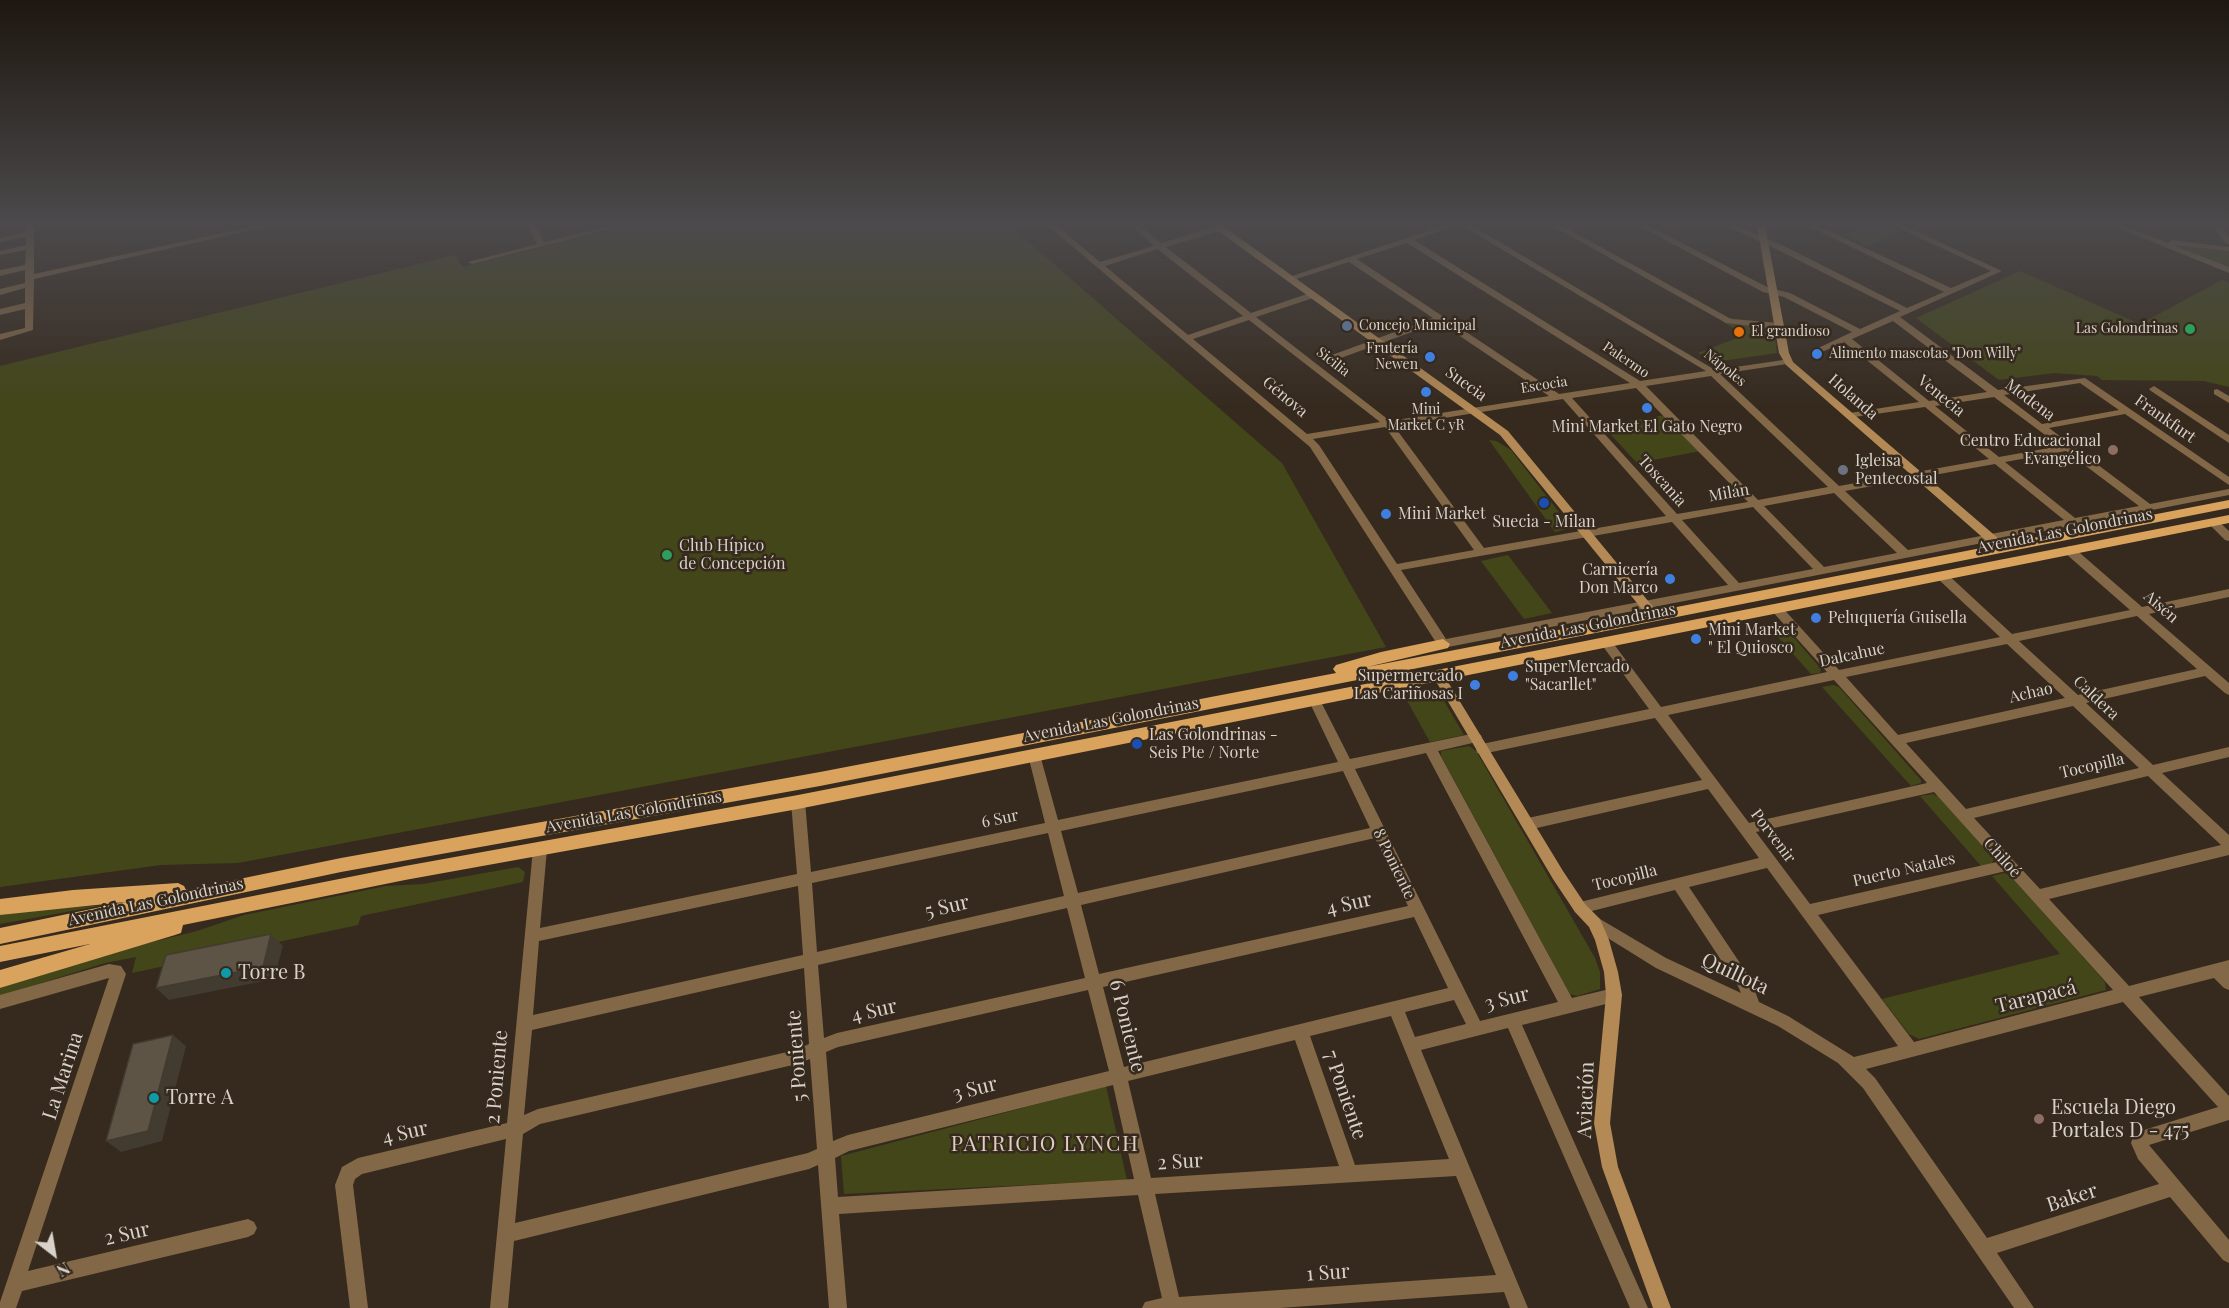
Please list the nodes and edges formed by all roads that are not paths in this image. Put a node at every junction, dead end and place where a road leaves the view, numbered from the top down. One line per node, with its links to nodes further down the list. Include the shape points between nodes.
1 (17, 286): 15 (street)
2 (29, 286): 19 (street)
3 (1124, 286): 28 (street, Génova)
4 (1212, 286): 22 (street, Sicilia)
5 (1301, 286): 18 (street, Suecia)
6 (1392, 286): 24 (street, Toscania)
7 (1482, 286): 35 (street, Palermo)
8 (1568, 286): 34 (street, Nápoles)
9 (1666, 286): 25 (street, via 1729,321)
10 (1761, 286): 16 (street)
11 (1772, 286): 16 (street)
12 (1855, 286): 20 (street)
13 (1939, 286): 17 (street)
14 (1965, 286): 17 (street)
15 (0, 292)
16 (1773, 292): 25 (street); 26 (street, via 1790,296)
17 (1952, 292): 20 (street)
18 (1313, 295): 22 (street); 30 (street, Suecia)
19 (29, 305): 21 (street); 27 (street, via 29,330)
20 (1906, 311): 23 (street)
21 (0, 312)
22 (1250, 316): 28 (street); 45 (street, Sicilia)
23 (1894, 317): 26 (street); 38 (street, Modena)
24 (1440, 318): 30 (street); 39 (street, Toscania)
25 (1779, 326): 33 (street)
26 (1859, 332): 29 (street)
27 (0, 337)
28 (1187, 338): 47 (street, Génova)
29 (1845, 338): 31 (street); 41 (street, Venecia)
30 (1378, 341): 32 (street); 42 (street, Suecia)
31 (1819, 350)
32 (1335, 357)
33 (1787, 361): 34 (street, Escocia); 44 (street, Holanda)
34 (1713, 372): 35 (street, Escocia); 53 (street, Nápoles)
35 (1638, 384): 39 (street, Escocia); 55 (street, Palermo)
36 (2154, 389): 48 (street)
37 (2217, 392): 40 (street)
38 (1996, 394): 41 (street); 43 (street, Frankfurt, via 2084,381); 46 (street, Modena)
39 (1561, 396): 42 (street, Escocia); 58 (street, Toscania)
40 (2229, 400)
41 (1927, 404): 44 (street); 50 (street, Venecia)
42 (1474, 410): 45 (street, Escocia); 62 (street, Suecia, via 1510,438)
43 (2128, 411): 46 (street); 52 (street, Frankfurt)
44 (1850, 416): 51 (street, Holanda)
45 (1388, 424): 47 (street, Escocia); 67 (street, Sicilia)
46 (2040, 427): 49 (street, Modena)
47 (1306, 436): 70 (street, Génova)
48 (2229, 440)
49 (2068, 448): 50 (street, Milán); 57 (street, Modena)
50 (1997, 460): 51 (street, Milán); 61 (street, Venecia)
51 (1917, 475): 53 (street, Milán); 64 (street, Holanda)
52 (2229, 482)
53 (1836, 489): 55 (street, Milán); 68 (street, Nápoles)
54 (2229, 492): 57 (street, Avenida Las Golondrinas)
55 (1756, 503): 58 (street, Milán); 71 (street, Palermo)
56 (2229, 504): 61 (main road, Avenida Las Golondrinas)
57 (2148, 508): 61 (street, Avenida Las Golondrinas)
58 (1675, 518): 62 (street, Milán); 73 (street, Toscania)
59 (2229, 519): 60 (main road, Avenida Las Golondrinas)
60 (2213, 522): 63 (street); 66 (main road, Avenida Las Golondrinas)
61 (2072, 528): 64 (street, Avenida Las Golondrinas); 65 (main road, Avenida Las Golondrinas); 66 (main road)
62 (1587, 533): 67 (street, Milán); 76 (street, Suecia)
63 (2229, 537)
64 (1990, 538): 65 (street, Holanda); 68 (street, Avenida Las Golondrinas)
65 (2002, 548): 69 (main road); 76 (main road, Avenida Las Golondrinas)
66 (2069, 550): 69 (main road, Avenida Las Golondrinas); 77 (street, Aisén)
67 (1481, 552): 70 (street, Milán)
68 (1905, 554): 71 (street, Avenida Las Golondrinas)
69 (2004, 563): 72 (main road, Avenida Las Golondrinas)
70 (1394, 568): 82 (street, Génova)
71 (1821, 570): 73 (street, Avenida Las Golondrinas)
72 (1941, 576): 75 (main road, Avenida Las Golondrinas); 80 (street, Caldera)
73 (1736, 587): 76 (street, Avenida Las Golondrinas)
74 (2229, 593): 77 (street, Dalcahue)
75 (1776, 608): 78 (main road, Avenida Las Golondrinas); 85 (street, Chiloé)
76 (1649, 610): 78 (main road); 79 (main road, via 1652,627); 82 (street, Avenida Las Golondrinas); 86 (main road, Avenida Las Golondrinas)
77 (2141, 611): 80 (street, Dalcahue); 83 (street, Aisén)
78 (1685, 627): 79 (main road, Avenida Las Golondrinas)
79 (1644, 635): 81 (main road, Avenida Las Golondrinas)
80 (2009, 639): 85 (street, Dalcahue); 89 (street, Caldera)
81 (1606, 642): 84 (main road, Avenida Las Golondrinas); 90 (street, Porvenir)
82 (1443, 644): 86 (main road, via 1368,660)
83 (2208, 671): 87 (street, Aisén); 89 (street, Achao)
84 (1438, 675): 88 (main road, Avenida Las Golondrinas); 92 (street, Quillota)
85 (1836, 675): 90 (street, Dalcahue); 91 (street, Chiloé)
86 (1305, 684): 98 (main road, Avenida Las Golondrinas)
87 (2229, 690)
88 (1314, 699): 95 (main road, Avenida Las Golondrinas); 96 (street, 8 Poniente)
89 (2075, 700): 91 (street, Achao); 97 (street, Caldera)
90 (1658, 712): 92 (street, Dalcahue); 99 (street, Porvenir)
91 (1896, 740): 100 (street, Chiloé)
92 (1479, 743): 93 (street, 6 Sur); 103 (street, Quillota)
93 (1430, 747): 96 (street, 6 Sur); 136 (street)
94 (2229, 753): 97 (street, Tocopilla)
95 (1034, 755): 101 (main road, Avenida Las Golondrinas); 104 (street, 6 Poniente)
96 (1346, 765): 104 (street, 6 Sur); 106 (street, 8 Poniente)
97 (2150, 771): 102 (street, Tocopilla); 107 (street, Caldera)
98 (820, 779): 101 (main road); 114 (main road, Avenida Las Golondrinas)
99 (1712, 783): 103 (street); 105 (street, Porvenir)
100 (1937, 786): 102 (street, Chiloé); 105 (street)
101 (798, 801): 108 (main road, Avenida Las Golondrinas); 112 (street, 5 Poniente)
102 (1963, 815): 111 (street, Chiloé)
103 (1528, 824): 119 (street, Quillota)
104 (1054, 826): 112 (street, 6 Sur); 116 (street, 6 Poniente)
105 (1746, 829): 110 (street, Porvenir)
106 (1378, 832): 116 (street, 5 Sur); 120 (street, 8 Poniente)
107 (2229, 844)
108 (540, 849): 117 (main road, Avenida Las Golondrinas); 124 (street, 2 Poniente)
109 (2229, 849): 115 (street)
110 (1770, 861): 113 (street, Tocopilla); 121 (street, Porvenir)
111 (2008, 865): 115 (street, Chiloé); 121 (street, Puerto Natales)
112 (804, 879): 124 (street, 6 Sur); 126 (street, 5 Poniente)
113 (1678, 884): 119 (street, Tocopilla); 135 (street, Tocopilla, via 1745,983)
114 (220, 889): 118 (main road, via 73,898); 123 (main road, Avenida Las Golondrinas)
115 (2037, 896): 133 (street, Chiloé)
116 (1073, 901): 126 (street, 5 Sur); 129 (street, 6 Poniente)
117 (251, 903): 125 (main road, Avenida Las Golondrinas); 128 (main road)
118 (0, 907)
119 (1580, 908): 122 (street, Quillota)
120 (1417, 910): 129 (street, 4 Sur); 131 (street, 8 Poniente)
121 (1807, 911): 144 (street, Porvenir)
122 (1594, 923): 132 (street, Aviación, via 1607,956); 135 (street, Quillota, via 1662,963)
123 (0, 936)
124 (532, 936): 139 (street, 2 Poniente)
125 (0, 954)
126 (811, 959): 139 (street, 5 Sur); 143 (street, 5 Poniente)
127 (2223, 969): 130 (street); 133 (street, Tarapacá)
128 (0, 979)
129 (1094, 983): 143 (street, 4 Sur, via 837,1040); 146 (street, 6 Poniente)
130 (2229, 983)
131 (1458, 992): 137 (street, 3 Sur); 140 (street, 8 Poniente)
132 (1614, 995): 136 (street, 3 Sur); 169 (street, Aviación, via 1603,1138)
133 (2127, 995): 144 (street, Tarapacá); 147 (street, Chiloé)
134 (0, 1002): 159 (street, La Marina, via 109,971 118,974)
135 (1752, 1004): 145 (street, Quillota)
136 (1568, 1006): 138 (street, 3 Sur)
137 (1395, 1007): 141 (street, 3 Sur); 142 (street)
138 (1512, 1020): 140 (street, 3 Sur); 168 (street, Aviación)
139 (525, 1024): 148 (street, 2 Poniente)
140 (1476, 1029): 142 (street, 3 Sur)
141 (1300, 1030): 146 (street, 3 Sur); 151 (street, 7 Poniente)
142 (1411, 1045): 150 (street)
143 (818, 1048): 148 (street, 4 Sur, via 797,1057 538,1117); 149 (street, 5 Poniente)
144 (1911, 1050): 145 (street, Tarapacá)
145 (1852, 1065): 157 (street, Quillota, via 1869,1083)
146 (1118, 1074): 149 (street, 3 Sur, via 848,1143); 152 (street, 6 Poniente)
147 (2229, 1110): 153 (street, via 2140,1140 2141,1148)
148 (515, 1129): 156 (street, 2 Poniente); 161 (street, 4 Sur, via 363,1164 348,1173 344,1185)
149 (826, 1153): 154 (street, 5 Poniente); 156 (street, 3 Sur, via 809,1161)
150 (1461, 1167): 151 (street, 2 Sur); 160 (street)
151 (1350, 1174): 152 (street, 2 Sur)
152 (1143, 1187): 154 (street, 2 Sur); 162 (street, 6 Poniente)
153 (2173, 1188): 157 (street, Baker); 158 (street)
154 (830, 1206): 165 (street, 5 Poniente)
155 (248, 1228): 159 (street, 2 Sur)
156 (506, 1234): 164 (street, 2 Poniente)
157 (1984, 1248): 170 (street, Quillota)
158 (2229, 1254)
159 (16, 1282): 163 (street, La Marina)
160 (1509, 1283): 162 (street, 1 Sur); 167 (street)
161 (355, 1307)
162 (1173, 1307): 166 (street, 1 Sur)
163 (7, 1308)
164 (499, 1308)
165 (838, 1308)
166 (1151, 1308)
167 (1519, 1308)
168 (1639, 1308)
169 (1662, 1308)
170 (2025, 1308)

